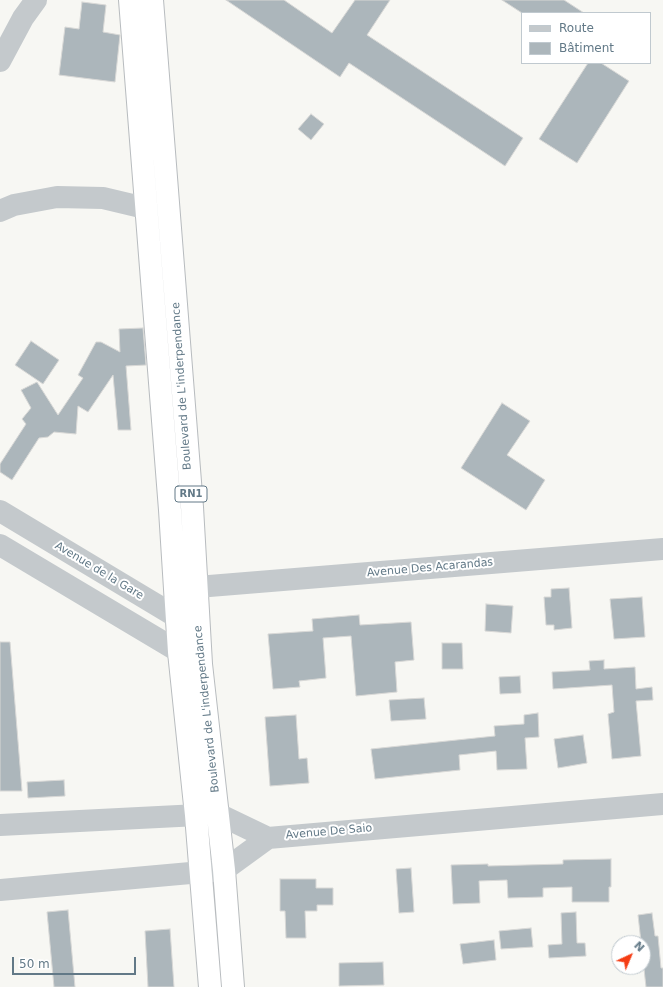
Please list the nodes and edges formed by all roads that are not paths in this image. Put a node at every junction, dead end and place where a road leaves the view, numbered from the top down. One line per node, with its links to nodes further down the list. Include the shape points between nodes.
1 (36, 0): 4 (street, via 23,18)
2 (130, 0): 5 (highway, Boulevard de L'inderpendance / RN1)
3 (152, 0): 10 (highway, Boulevard de L'inderpendance / RN1)
4 (0, 61)
5 (145, 208): 6 (street, via 103,198 57,197); 11 (highway, Boulevard de L'inderpendance / RN1)
6 (0, 211)
7 (0, 511): 11 (street, Avenue de la Gare)
8 (0, 545): 13 (street)
9 (663, 549): 10 (street, Avenue Des Acarandas)
10 (197, 587): 12 (highway, Boulevard de L'inderpendance / RN1)
11 (177, 618): 12 (street, Avenue de la Gare); 13 (highway, Boulevard de L'inderpendance / RN1)
12 (198, 630): 14 (highway, Boulevard de L'inderpendance / RN1)
13 (179, 652): 14 (street); 17 (highway, Boulevard de L'inderpendance / RN1)
14 (201, 664): 16 (highway, Boulevard de L'inderpendance / RN1)
15 (663, 804): 19 (street, Avenue De Saio)
16 (218, 814): 17 (street); 19 (street); 20 (highway, Boulevard de L'inderpendance / RN1)
17 (196, 815): 18 (street); 21 (highway, Boulevard de L'inderpendance / RN1)
18 (0, 825)
19 (268, 838): 20 (street)
20 (224, 870): 21 (street); 24 (highway, Boulevard de L'inderpendance / RN1)
21 (201, 872): 22 (street); 23 (highway, Boulevard de L'inderpendance / RN1)
22 (0, 890)
23 (210, 987)
24 (233, 987)

